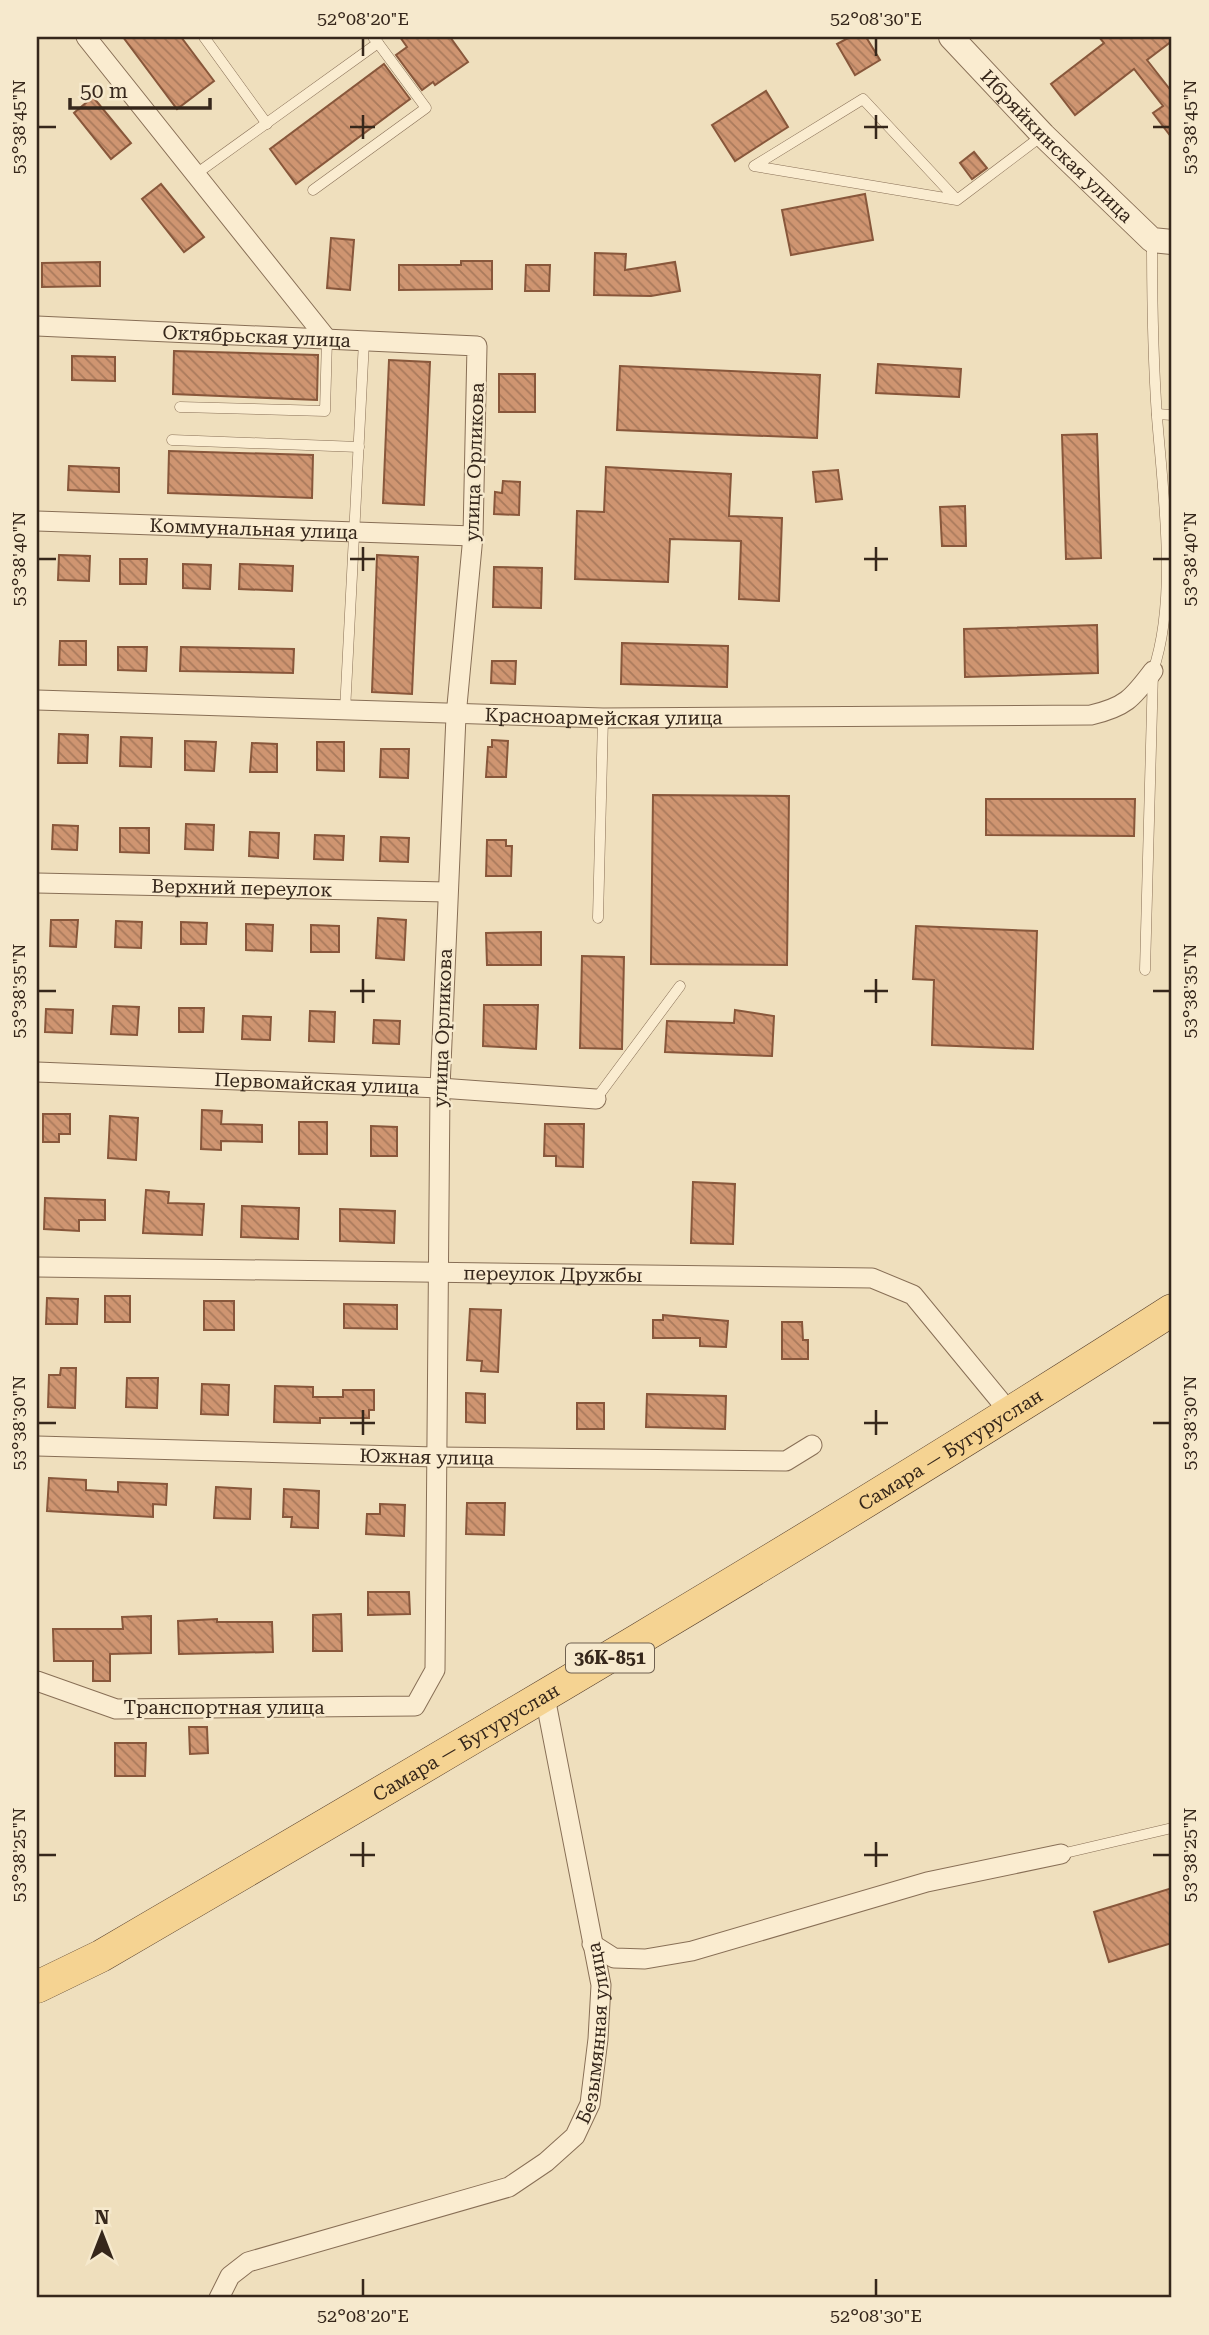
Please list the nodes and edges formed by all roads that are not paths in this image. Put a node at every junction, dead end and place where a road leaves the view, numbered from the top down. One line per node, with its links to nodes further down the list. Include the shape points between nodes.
1 (86, 37): 7 (street)
2 (204, 37): 5 (lane)
3 (951, 37): 6 (street, Ибряйкинская улица)
4 (375, 40): 5 (lane); 8 (lane, via 426,108)
5 (267, 124): 7 (lane)
6 (1043, 135): 9 (lane); 10 (street, Ибряйкинская улица)
7 (196, 174): 12 (street)
8 (313, 190)
9 (957, 200): 9 (lane, via 835,180 754,166 863,99)
10 (1162, 241): 16 (lane)
11 (37, 326): 12 (street, Октябрьская улица)
12 (327, 339): 13 (street, Октябрьская улица); 15 (lane, via 325,411)
13 (364, 341): 14 (street, Октябрьская улица); 19 (lane)
14 (477, 346): 22 (street, улица Орликова)
15 (180, 407)
16 (1157, 414): 17 (lane); 23 (lane)
17 (1172, 415)
18 (172, 440): 19 (lane)
19 (359, 447): 21 (lane)
20 (37, 521): 21 (street, Коммунальная улица)
21 (354, 532): 22 (street, Коммунальная улица); 26 (lane)
22 (472, 536): 27 (street, улица Орликова)
23 (1169, 624): 24 (lane)
24 (1153, 671): 28 (street, Красноармейская улица, via 1131,700 1117,709 1091,715); 32 (lane)
25 (37, 700): 26 (street, Красноармейская улица)
26 (345, 711): 27 (street, Красноармейская улица)
27 (456, 716): 28 (street, Красноармейская улица); 30 (street, улица Орликова)
28 (603, 718): 31 (lane)
29 (37, 883): 30 (street, Верхний переулок)
30 (447, 892): 35 (street, улица Орликова)
31 (598, 918)
32 (1145, 970)
33 (680, 986): 36 (lane)
34 (37, 1072): 35 (street, Первомайская улица)
35 (440, 1088): 36 (street, Первомайская улица); 38 (street, улица Орликова)
36 (596, 1099)
37 (37, 1266): 38 (street, переулок Дружбы)
38 (436, 1274): 40 (street, переулок Дружбы, via 872,1278 913,1295); 43 (street, улица Орликова)
39 (1172, 1310): 40 (main road, Самара — Бугуруслан / 36К-851)
40 (1011, 1414): 45 (main road, Самара — Бугуруслан / 36К-851)
41 (812, 1445): 43 (street, Южная улица, via 786,1461)
42 (37, 1446): 43 (street, Южная улица)
43 (435, 1457): 46 (street, улица Орликова, via 435,1670)
44 (37, 1681): 46 (street, Транспортная улица, via 116,1709)
45 (545, 1697): 49 (street, Безымянная улица); 50 (main road, Самара — Бугуруслан / 36К-851, via 101,1956)
46 (415, 1706)
47 (1172, 1828): 48 (lane)
48 (1061, 1854): 49 (street, via 927,1882 692,1951 645,1959 614,1958)
49 (592, 1944): 51 (street, Безымянная улица, via 601,1985 598,2039 590,2104 575,2136 509,2187 248,2262 230,2276)
50 (37, 1987)
51 (219, 2298)

